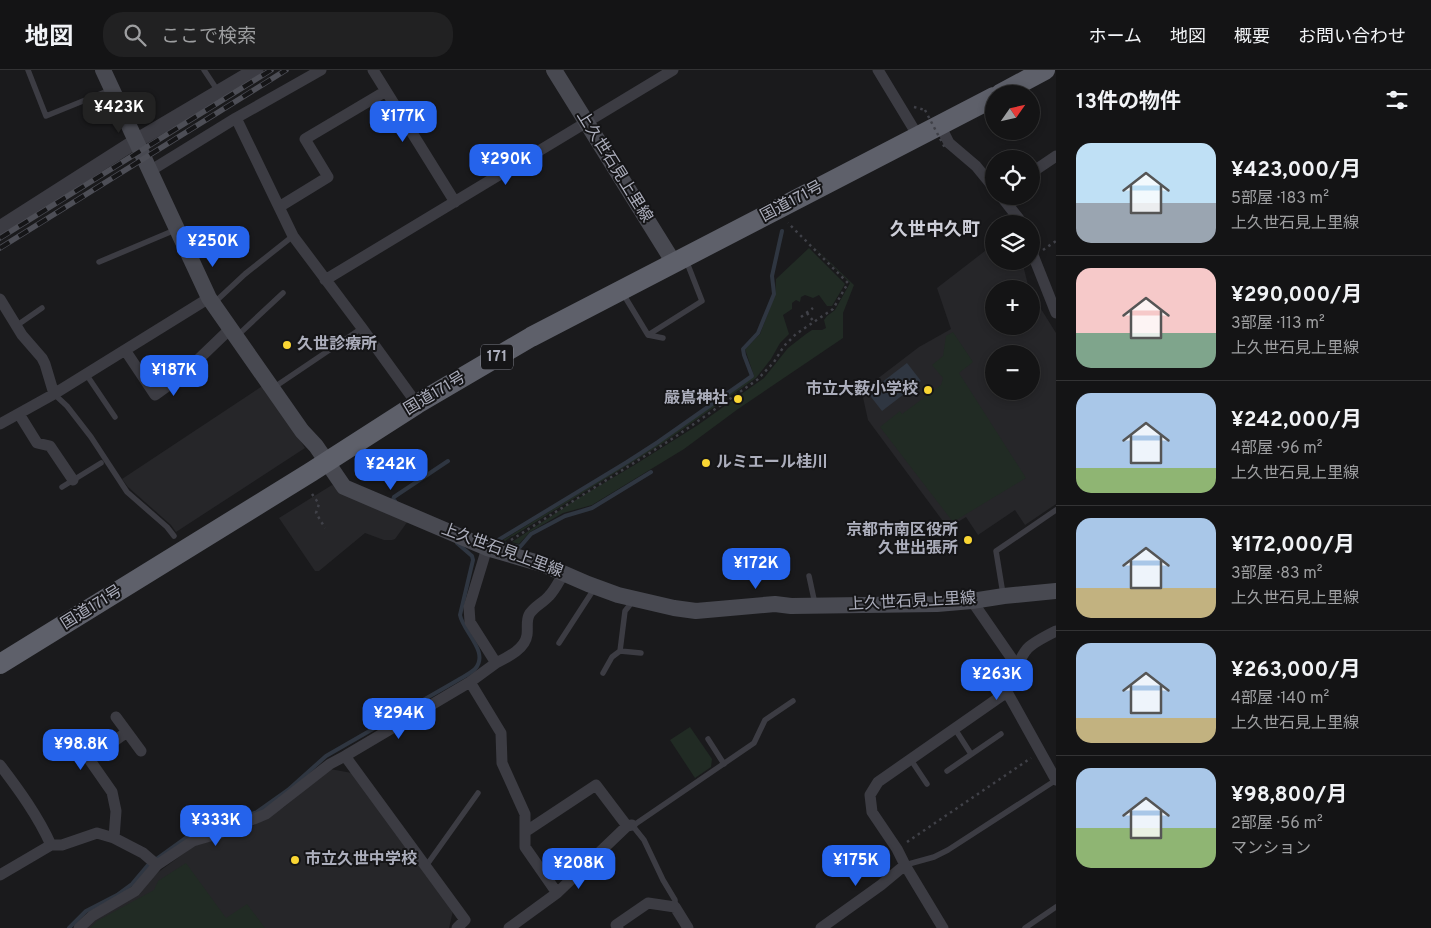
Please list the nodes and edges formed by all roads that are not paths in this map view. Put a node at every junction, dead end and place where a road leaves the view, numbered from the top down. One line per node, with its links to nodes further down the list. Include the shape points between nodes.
1 (28, 70): 12 (lane, via 46,116)
2 (103, 70): 12 (main road, 上久世石見上里線)
3 (204, 70): 14 (lane)
4 (256, 70): 14 (street)
5 (321, 70): 16 (street)
6 (372, 70): 13 (street)
7 (554, 70): 17 (main road, 上久世石見上里線)
8 (673, 70): 17 (street)
9 (878, 70): 19 (street)
10 (1045, 70): 11 (highway)
11 (1017, 85)
12 (112, 89): 20 (main road, 上久世石見上里線)
13 (386, 91): 25 (street); 27 (street, via 306,139 328,177)
14 (219, 92): 20 (street)
15 (985, 102): 18 (highway, 国道171号 / 171)
16 (236, 118): 23 (street); 27 (street)
17 (587, 123): 25 (street); 32 (main road, 上久世石見上里線)
18 (940, 125): 19 (highway, 国道171号 / 171); 24 (street, via 949,143)
19 (918, 136): 32 (highway, 国道171号 / 171)
20 (136, 141): 23 (main road, 上久世石見上里線); 29 (street)
21 (1056, 156): 22 (street)
22 (1040, 167)
23 (150, 171): 30 (main road, 上久世石見上里線)
24 (985, 177)
25 (455, 202): 35 (street)
26 (1008, 205): 28 (street)
27 (279, 207): 31 (street)
28 (1016, 215)
29 (0, 228)
30 (177, 229): 33 (lane); 39 (main road, 上久世石見上里線)
31 (293, 236): 35 (street); 39 (lane)
32 (680, 260): 36 (highway, 国道171号 / 171); 45 (lane, via 702,301)
33 (99, 262)
34 (1039, 270): 41 (street)
35 (325, 280): 43 (street)
36 (621, 290): 45 (lane); 51 (highway, 国道171号 / 171, via 531,337)
37 (283, 293): 44 (lane)
38 (0, 299): 42 (street)
39 (211, 301): 44 (main road, 上久世石見上里線); 47 (street)
40 (42, 308): 42 (lane)
41 (1056, 313)
42 (16, 326): 50 (street, via 46,364)
43 (362, 328): 49 (lane); 51 (street)
44 (234, 332): 47 (street, via 155,395); 49 (main road, 上久世石見上里線)
45 (648, 335): 46 (lane)
46 (663, 338)
47 (125, 350): 48 (street)
48 (86, 374): 50 (street); 53 (lane)
49 (272, 388): 55 (main road, 上久世石見上里線)
50 (54, 394): 52 (street); 60 (lane, via 92,437 127,492 168,526)
51 (417, 404): 55 (highway, 国道171号 / 171)
52 (19, 414): 54 (street); 57 (street, via 37,443 50,446)
53 (115, 418)
54 (0, 424)
55 (327, 462): 61 (main road, 上久世石見上里線, via 344,487); 75 (highway, 国道171号 / 171)
56 (101, 463): 57 (lane)
57 (72, 480): 58 (lane)
58 (62, 487)
59 (1056, 510): 66 (lane, via 996,551)
60 (174, 536)
61 (487, 548): 62 (main road, 上久世石見上里線); 74 (street, via 468,614)
62 (564, 573): 64 (main road, 上久世石見上里線); 74 (street, via 553,592 527,618 524,644)
63 (809, 576): 69 (lane)
64 (595, 587): 67 (main road, 上久世石見上里線); 71 (lane)
65 (1056, 591): 66 (main road, 上久世石見上里線)
66 (1004, 596): 68 (main road, 上久世石見上里線)
67 (634, 599): 69 (main road, 上久世石見上里線, via 696,611 775,604); 72 (lane, via 625,611)
68 (972, 601): 69 (main road, 上久世石見上里線); 76 (street)
69 (815, 606)
70 (1056, 631): 76 (street, via 1028,648)
71 (559, 643)
72 (620, 651): 73 (lane); 77 (lane, via 612,657)
73 (641, 653)
74 (496, 663): 78 (street)
75 (0, 664)
76 (1017, 666): 79 (street)
77 (603, 673)
78 (470, 682): 88 (street); 97 (street, via 501,733 502,763 525,814)
79 (1008, 692): 82 (street); 93 (street)
80 (793, 701): 90 (lane, via 765,720 754,743)
81 (116, 717): 83 (street)
82 (955, 729): 87 (lane); 89 (street)
83 (127, 732): 86 (street); 98 (street, via 89,759 112,792 116,811)
84 (1001, 734): 87 (lane)
85 (708, 739): 90 (lane)
86 (140, 751)
87 (972, 754): 92 (lane)
88 (346, 756): 100 (street, via 330,764 266,814 193,840); 102 (street)
89 (911, 760): 94 (lane); 101 (street, via 878,782 870,795 872,812)
90 (724, 764): 96 (lane)
91 (0, 765): 99 (street, via 17,787)
92 (947, 771)
93 (1056, 780): 101 (lane, via 948,850)
94 (927, 784)
95 (478, 793): 102 (lane)
96 (630, 825): 97 (street, via 596,785); 104 (street); 105 (lane, via 644,840 675,900)
97 (525, 832): 104 (street, via 526,846)
98 (114, 838): 99 (street, via 97,833 62,845); 100 (street)
99 (51, 845): 103 (street)
100 (157, 865): 108 (street, via 135,891 92,916)
101 (905, 865): 112 (street); 113 (street)
102 (426, 866): 107 (street)
103 (0, 875)
104 (557, 892): 109 (street)
105 (675, 907): 110 (street, via 648,904 616,925); 111 (street)
106 (1056, 907): 114 (lane)
107 (465, 925)
108 (79, 928)
109 (509, 928)
110 (618, 928)
111 (688, 928)
112 (821, 928)
113 (943, 928)
114 (1025, 928)

